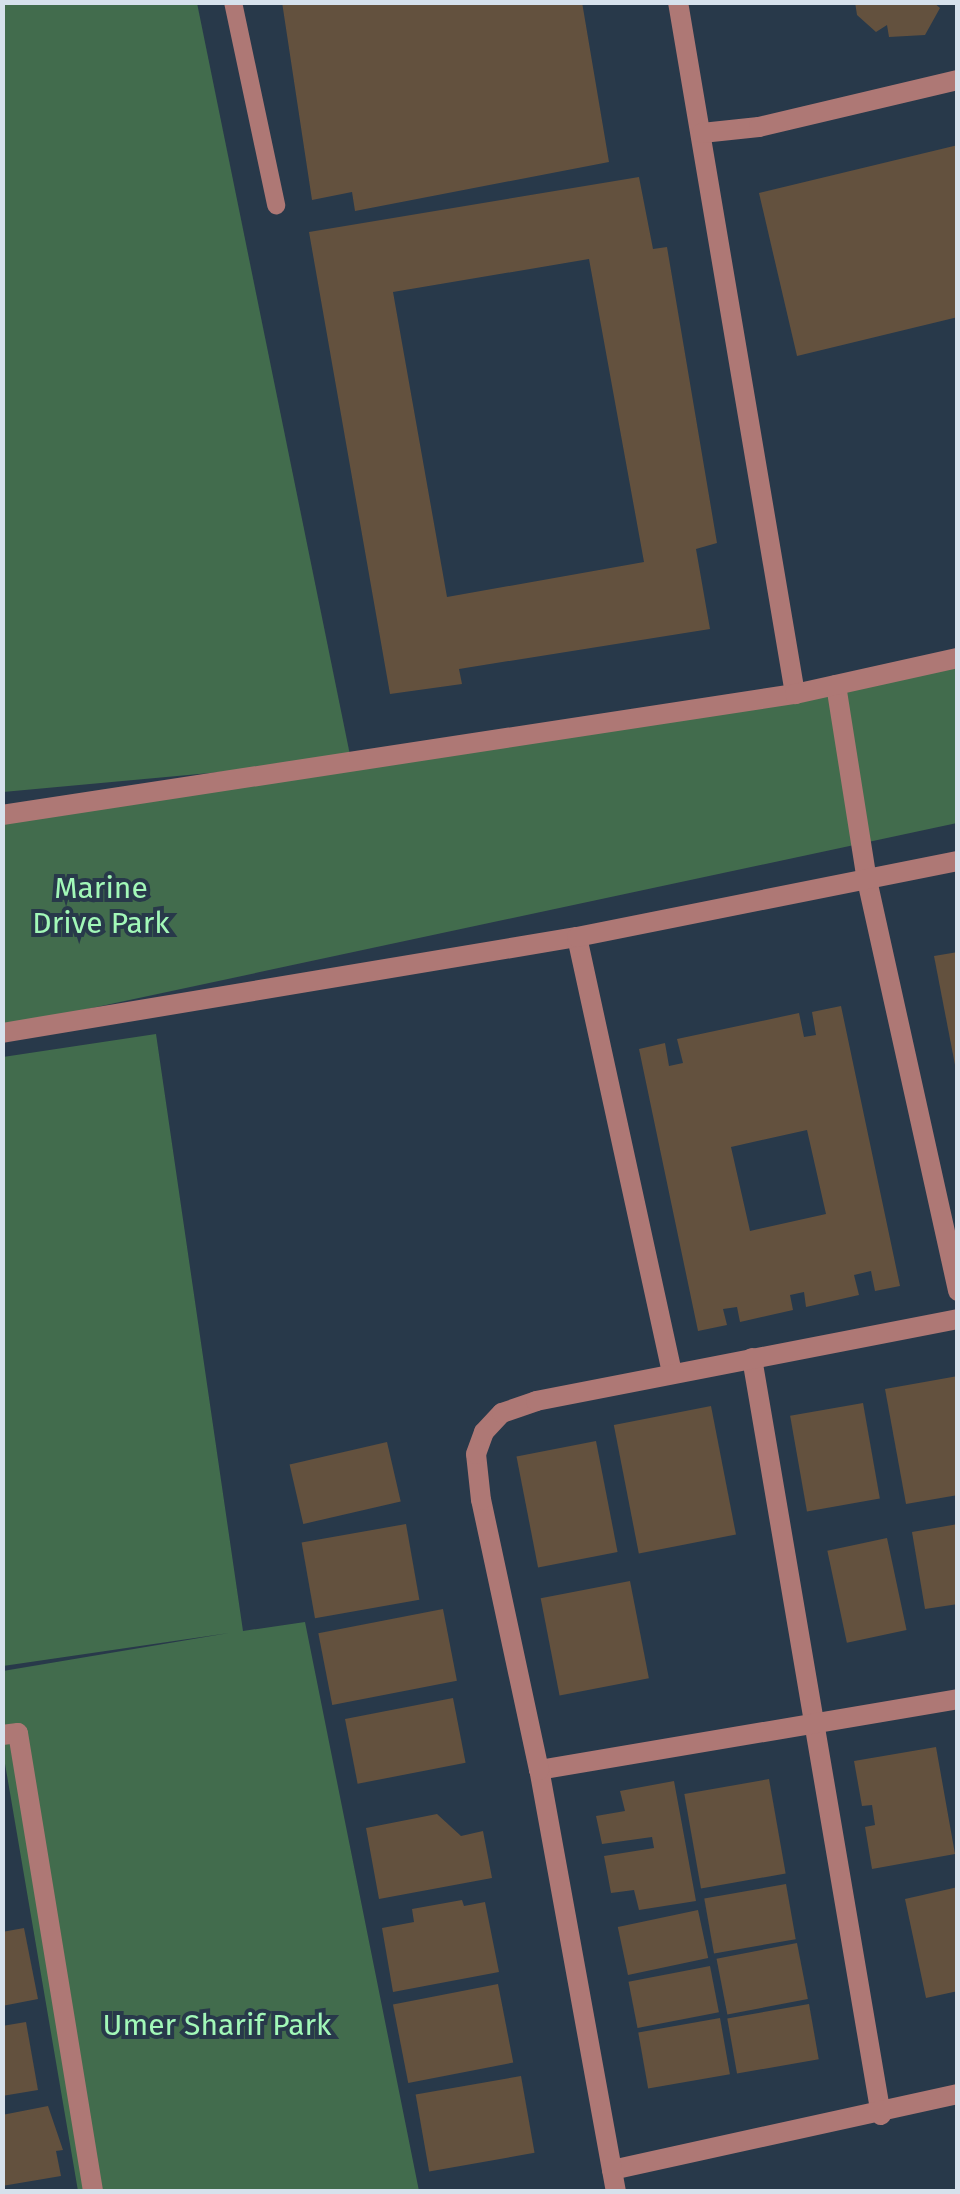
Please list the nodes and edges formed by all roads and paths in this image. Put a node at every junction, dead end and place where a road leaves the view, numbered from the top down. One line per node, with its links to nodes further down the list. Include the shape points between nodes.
1 (233, 2): 5 (lane)
2 (678, 2): 4 (street)
3 (958, 80): 4 (street, via 759,128)
4 (702, 133): 8 (street)
5 (276, 206)
6 (958, 658): 7 (street)
7 (836, 685): 8 (street); 11 (street)
8 (795, 694): 9 (street)
9 (2, 815)
10 (958, 861): 11 (street)
11 (867, 880): 12 (street); 14 (street)
12 (577, 937): 13 (street); 17 (street)
13 (2, 1033)
14 (958, 1291)
15 (958, 1319): 16 (street)
16 (752, 1358): 17 (street); 19 (street)
17 (672, 1374): 21 (street, via 502,1412 476,1454)
18 (958, 1699): 19 (street)
19 (813, 1727): 21 (street); 23 (street)
20 (2, 1736): 25 (street, via 18,1732)
21 (539, 1770): 24 (street)
22 (958, 2094): 23 (street)
23 (882, 2114): 24 (street)
24 (612, 2170): 26 (street)
25 (93, 2192)
26 (616, 2192)

